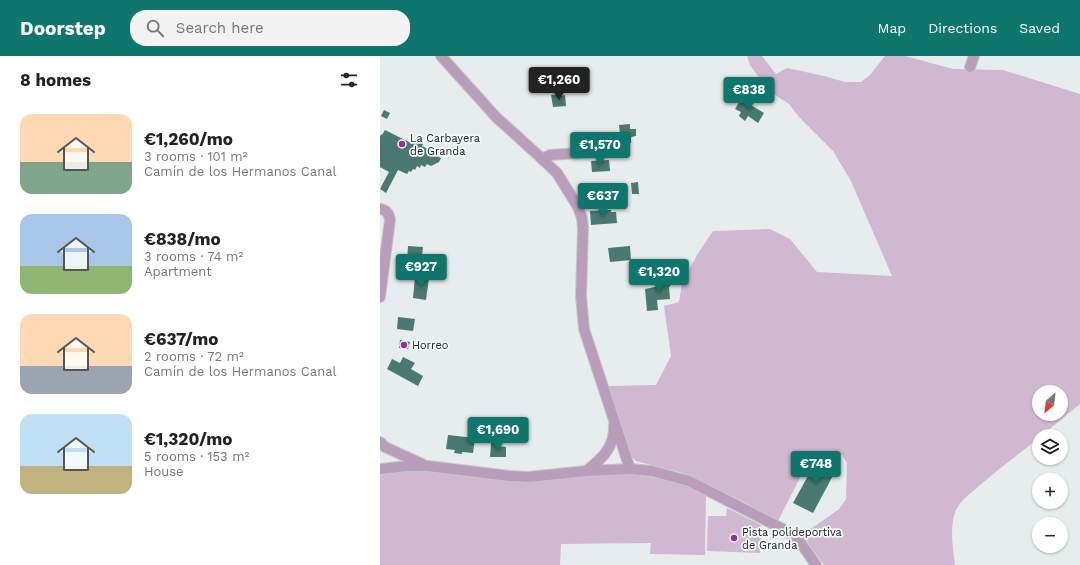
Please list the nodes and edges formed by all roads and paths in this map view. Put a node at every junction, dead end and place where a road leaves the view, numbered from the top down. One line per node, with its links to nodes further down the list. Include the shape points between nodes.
1 (441, 56): 5 (street, via 496,117)
2 (974, 56): 3 (street)
3 (970, 67)
4 (624, 150): 5 (street, via 550,155)
5 (542, 159): 8 (street, via 557,174 582,218 584,329)
6 (380, 209): 7 (street, via 386,211 390,220)
7 (383, 292)
8 (614, 421): 12 (street); 13 (street, via 608,450)
9 (380, 442): 10 (street, via 385,447)
10 (428, 466): 11 (street); 13 (street, via 528,477)
11 (380, 469)
12 (630, 469): 13 (street); 14 (street, via 652,471 689,481 783,529 798,539)
13 (586, 471)
14 (816, 565)

